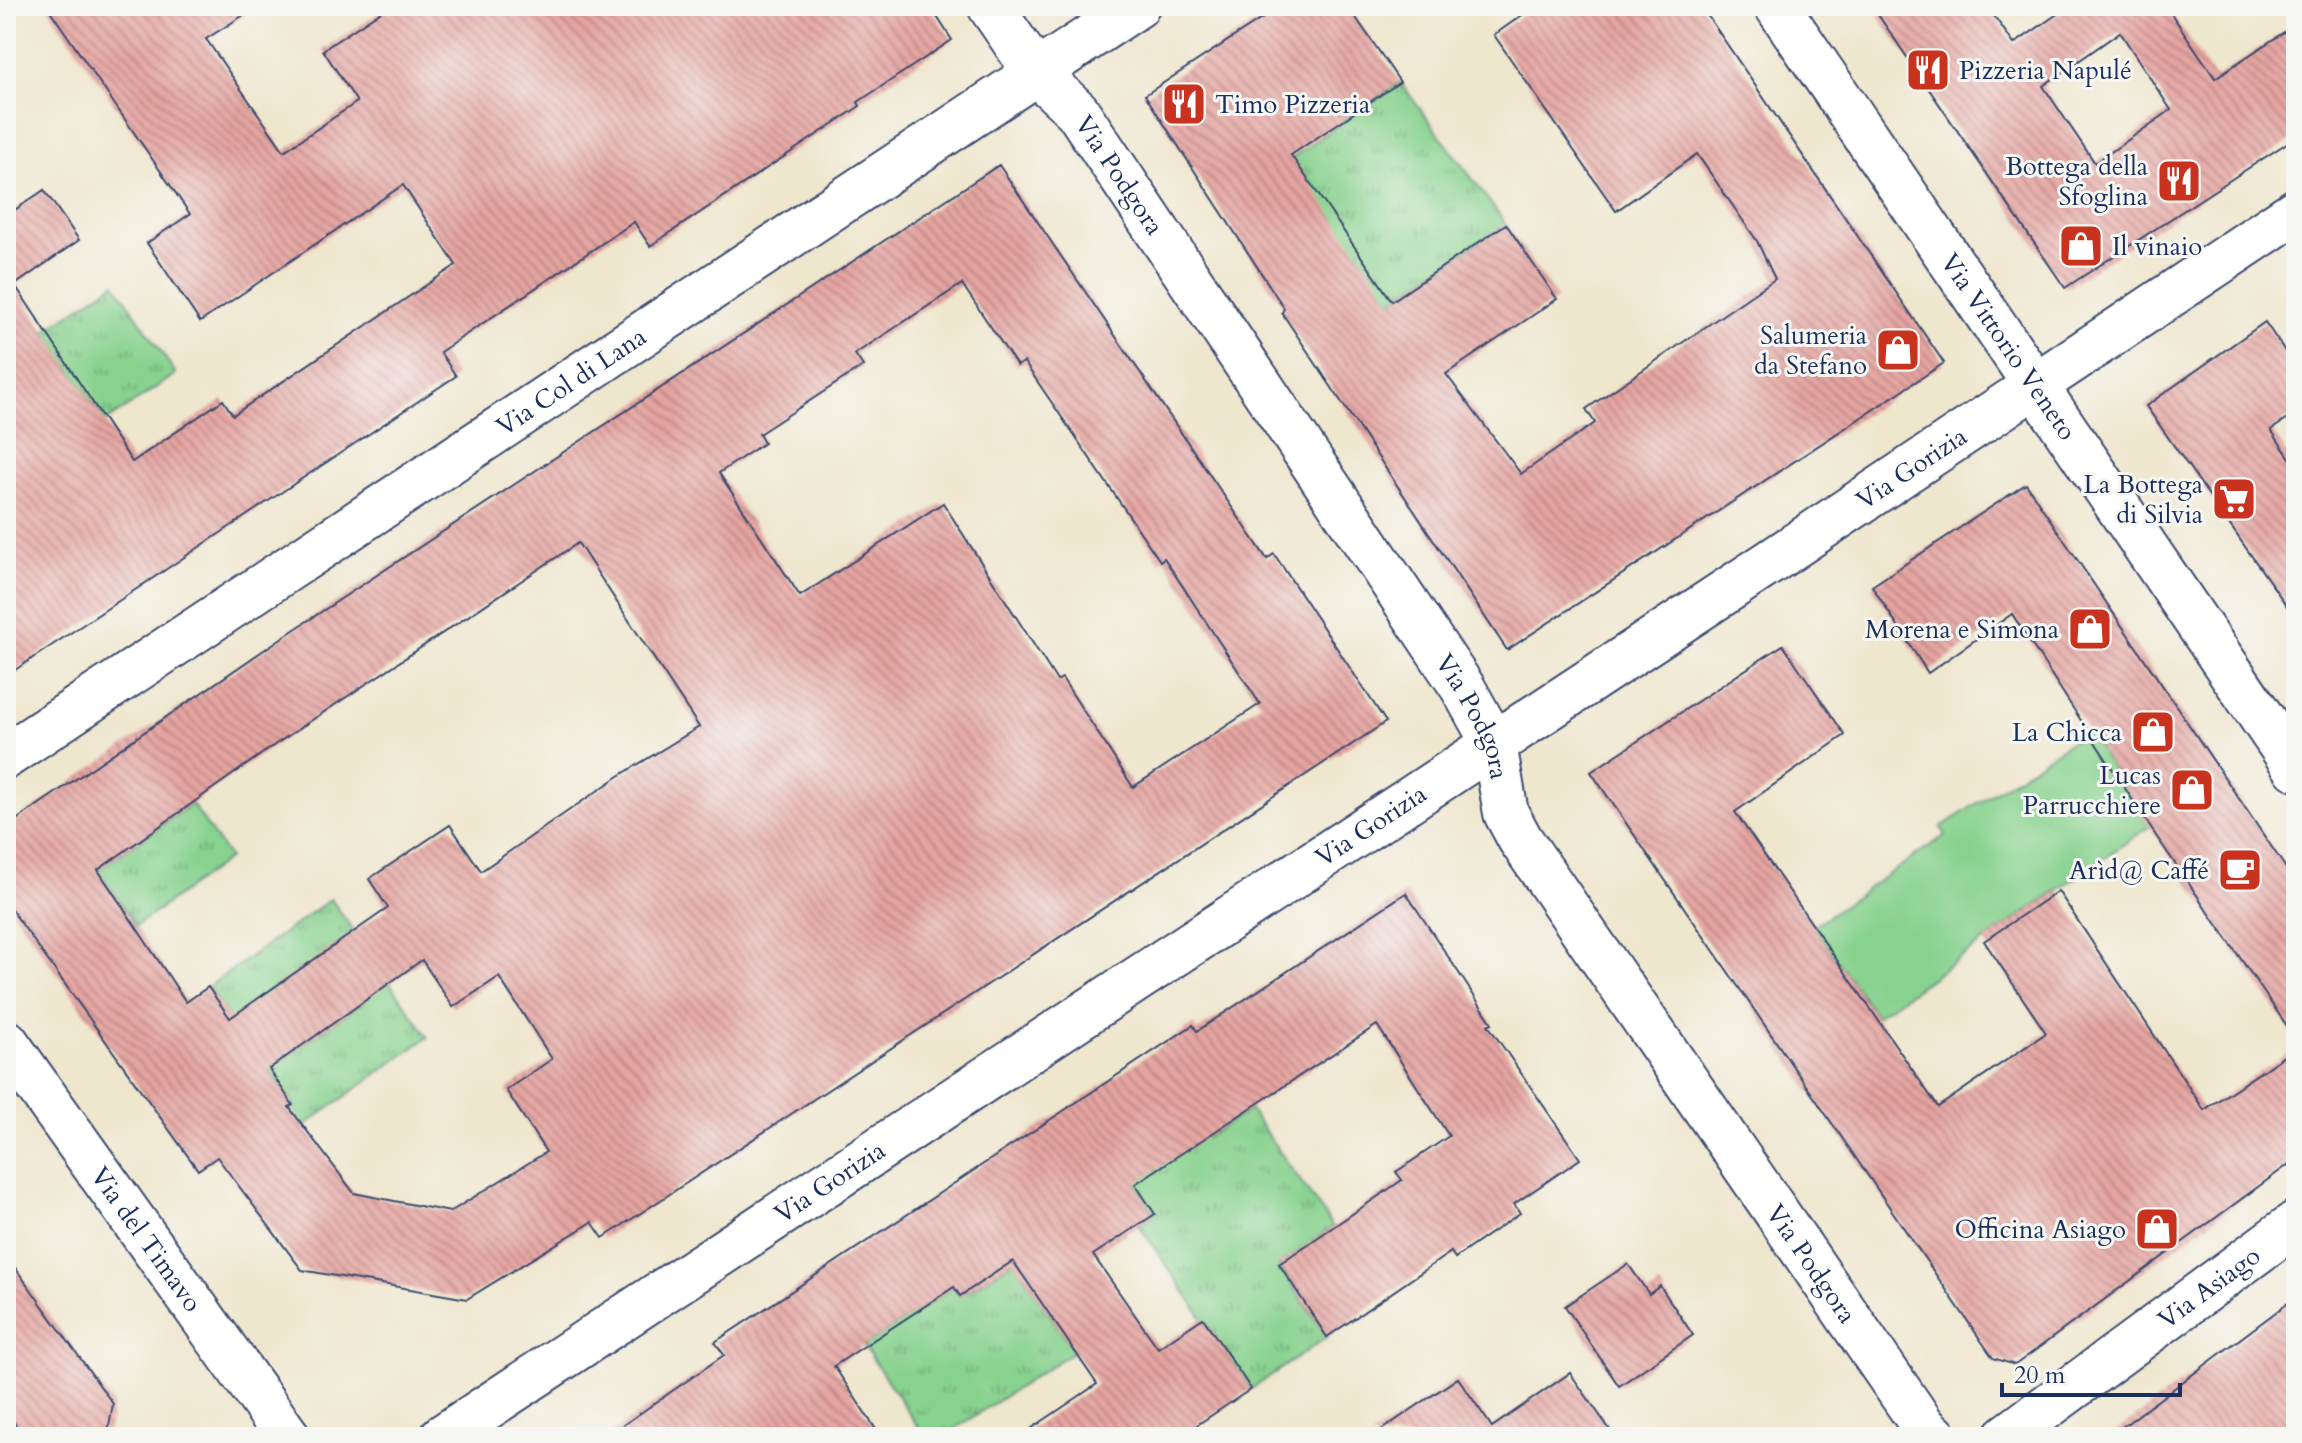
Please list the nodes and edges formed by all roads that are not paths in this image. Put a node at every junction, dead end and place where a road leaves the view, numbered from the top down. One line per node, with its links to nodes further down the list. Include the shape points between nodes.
1 (990, 6): 4 (street, Via Podgora)
2 (1137, 6): 4 (street, Via Col di Lana)
3 (1777, 6): 6 (street, Via Vittorio Veneto)
4 (1036, 73): 7 (street, Via Podgora, via 1077,111 1463,688); 8 (street, Via Col di Lana)
5 (2296, 211): 6 (street, Via Gorizia)
6 (2036, 386): 7 (street, Via Gorizia); 9 (street, Via Vittorio Veneto)
7 (1494, 744): 13 (street, Via Gorizia); 14 (street, Via Podgora, via 1506,813 1520,839)
8 (6, 756)
9 (2296, 768)
10 (6, 1042): 12 (street, Via del Timavo)
11 (2296, 1223): 15 (street, Via Asiago)
12 (288, 1437)
13 (442, 1437)
14 (1935, 1437)
15 (2006, 1437)

